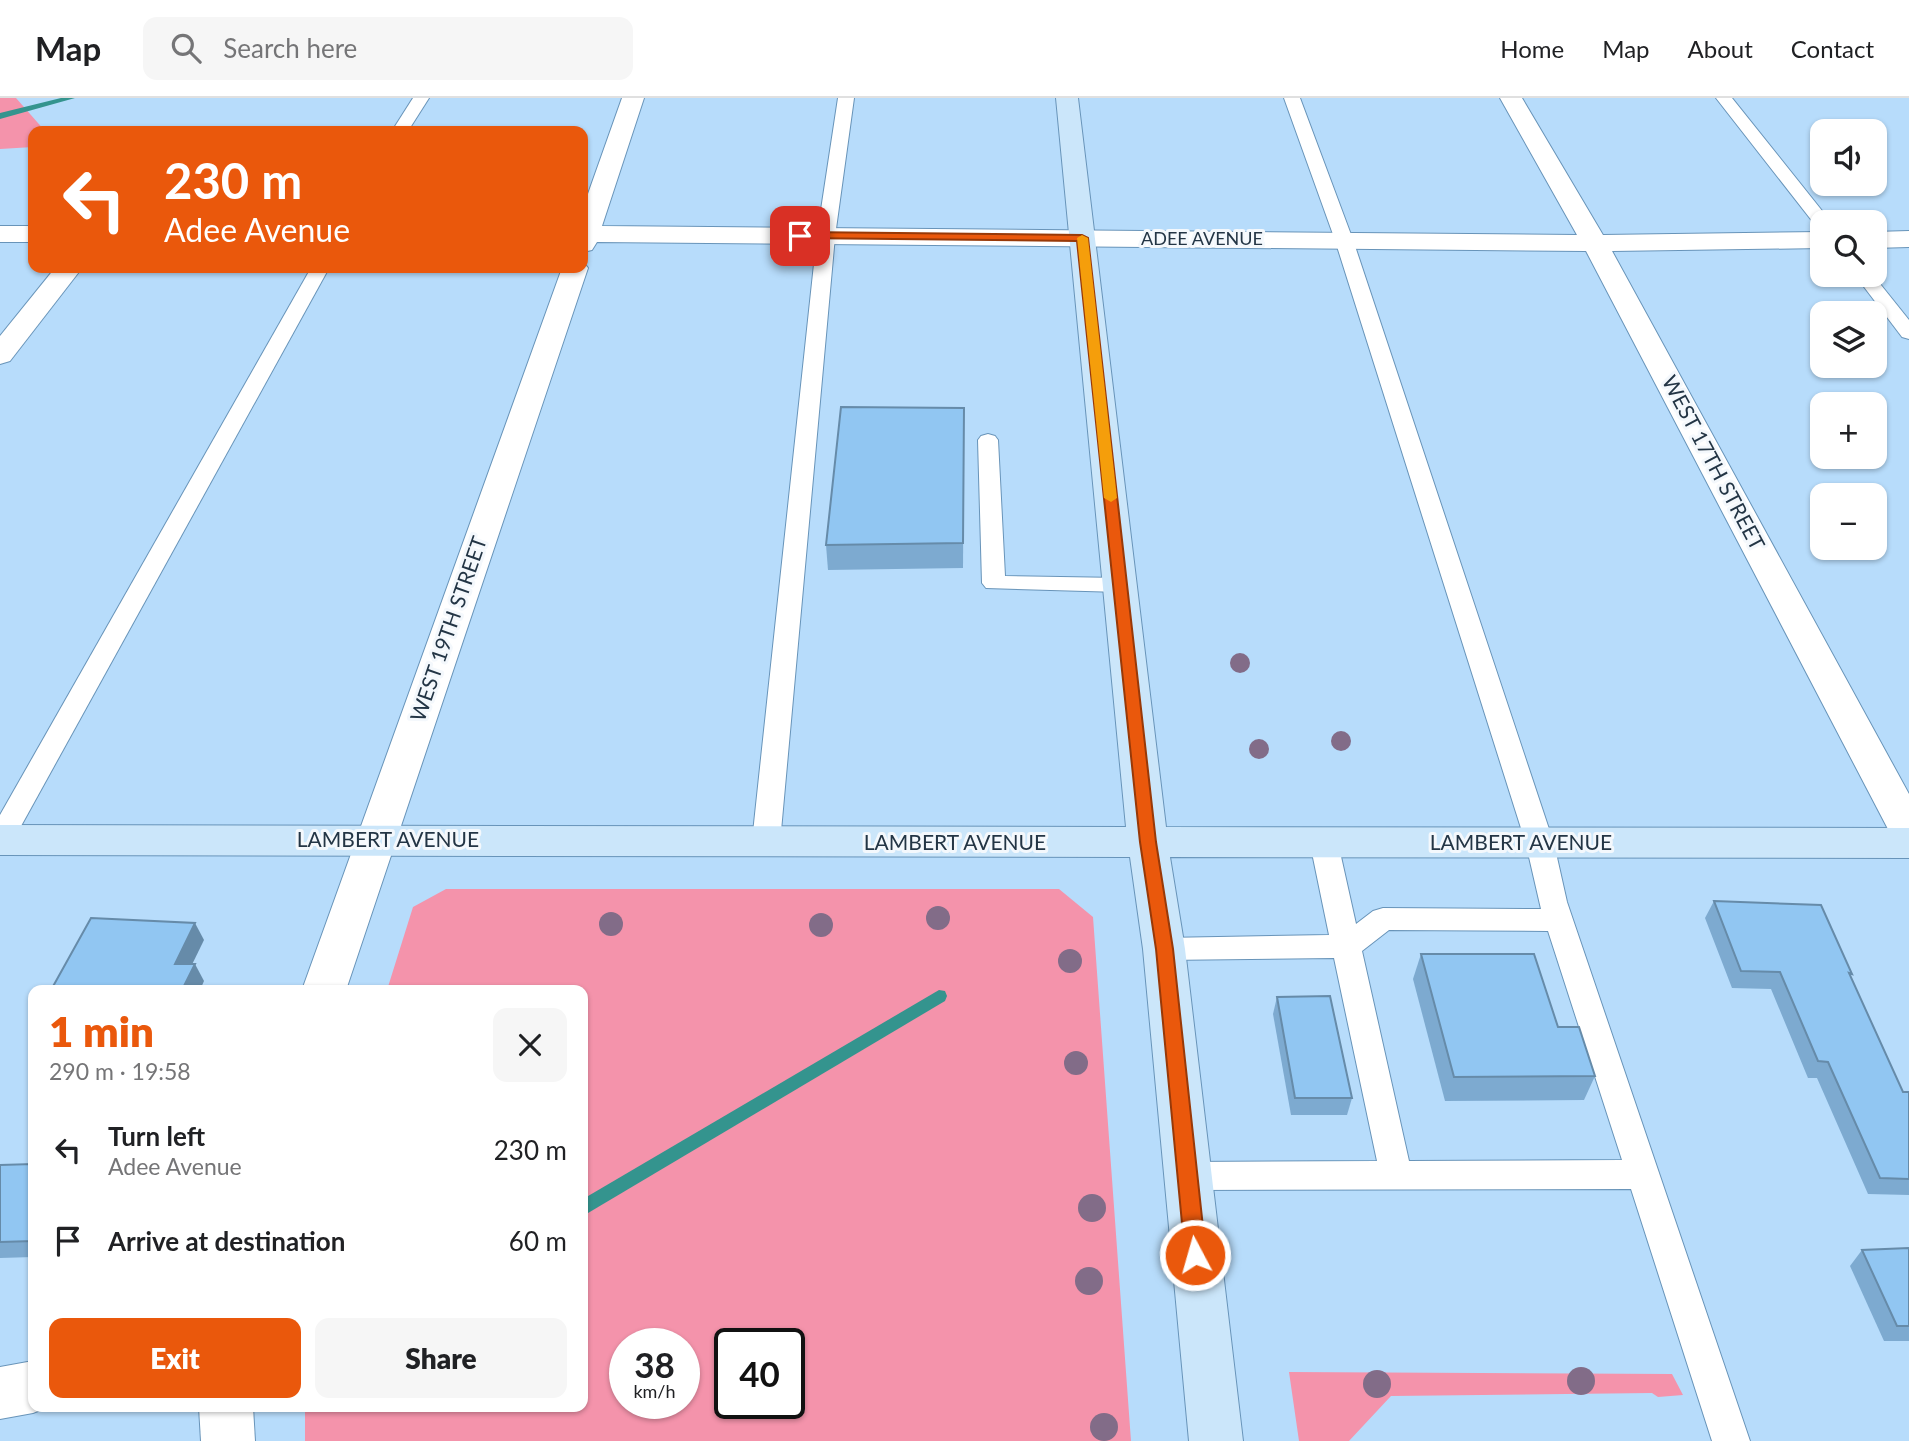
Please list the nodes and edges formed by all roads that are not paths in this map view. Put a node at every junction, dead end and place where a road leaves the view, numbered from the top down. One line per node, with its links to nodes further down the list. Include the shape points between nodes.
1 (421, 98): 8 (lane)
2 (633, 98): 10 (street)
3 (846, 98): 13 (lane)
4 (1067, 98): 15 (street)
5 (1292, 98): 17 (lane)
6 (1511, 98): 20 (street, WEST 17TH STREET)
7 (1724, 98): 9 (lane)
8 (403, 126)
9 (1813, 210)
10 (588, 226)
11 (0, 234): 12 (street)
12 (28, 234)
13 (826, 236): 14 (street, ADEE AVENUE); 15 (street, ADEE AVENUE); 32 (lane)
14 (588, 237)
15 (1082, 238): 17 (street, ADEE AVENUE); 28 (street)
16 (1909, 239): 19 (street)
17 (1344, 240): 20 (street, ADEE AVENUE); 36 (lane)
18 (1810, 240): 20 (street, ADEE AVENUE)
19 (1887, 240)
20 (1595, 243): 29 (street, WEST 17TH STREET)
21 (65, 273): 26 (street)
22 (317, 273): 30 (lane)
23 (573, 273): 31 (street, WEST 19TH STREET)
24 (1873, 287): 25 (lane)
25 (1909, 333)
26 (0, 355)
27 (988, 440): 28 (lane, via 994,583)
28 (1120, 585): 33 (street)
29 (1909, 831)
30 (0, 839): 31 (street, LAMBERT AVENUE)
31 (375, 840): 32 (street, LAMBERT AVENUE); 40 (street, WEST 19TH STREET)
32 (766, 842): 33 (street, LAMBERT AVENUE)
33 (1148, 842): 34 (street, LAMBERT AVENUE); 39 (street)
34 (1324, 843): 36 (street, LAMBERT AVENUE); 38 (lane)
35 (1909, 843): 36 (street, LAMBERT AVENUE)
36 (1540, 844): 37 (lane)
37 (1559, 920): 38 (lane, via 1383,919); 41 (lane)
38 (1347, 946): 39 (lane); 42 (lane)
39 (1164, 949): 43 (street)
40 (326, 985)
41 (1641, 1174): 42 (lane); 49 (lane)
42 (1396, 1175): 43 (lane)
43 (1187, 1176): 48 (street)
44 (28, 1388): 45 (street)
45 (0, 1394)
46 (226, 1412): 47 (street)
47 (228, 1441)
48 (1216, 1441)
49 (1731, 1441)

